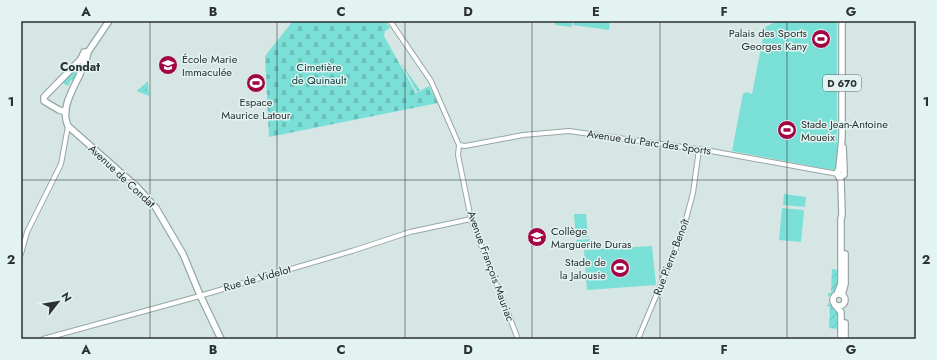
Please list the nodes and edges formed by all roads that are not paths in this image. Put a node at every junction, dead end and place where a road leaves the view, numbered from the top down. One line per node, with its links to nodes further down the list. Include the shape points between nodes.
1 (109, 21): 4 (main road, via 88,52 88,58)
2 (390, 21): 7 (street, via 431,81)
3 (842, 21): 9 (main road, D 670)
4 (83, 60): 5 (main road); 5 (main road, via 45,94 44,101)
5 (66, 112): 6 (main road)
6 (68, 126): 11 (street, via 61,164 27,232); 13 (main road, Avenue de Condat, via 137,187 156,208 183,254)
7 (459, 145): 8 (street, Avenue du Parc des Sports, via 569,131); 10 (street, Avenue François Mauriac, via 458,155)
8 (699, 149): 9 (street, Avenue du Parc des Sports); 19 (street, Rue Pierre Benoît, via 693,192 682,234)
9 (841, 173): 12 (main road, D 670)
10 (471, 219): 13 (street, Rue de Videlot, via 410,232); 18 (street, Avenue François Mauriac)
11 (21, 254)
12 (840, 294): 14 (main road, via 832,300); 15 (main road, via 845,300)
13 (200, 296): 16 (street, Rue de Videlot); 17 (main road, Avenue de Condat)
14 (835, 305): 15 (main road); 20 (main road, via 841,312)
15 (843, 305): 21 (main road)
16 (43, 339)
17 (221, 339)
18 (518, 339)
19 (638, 339)
20 (841, 339)
21 (845, 339)

